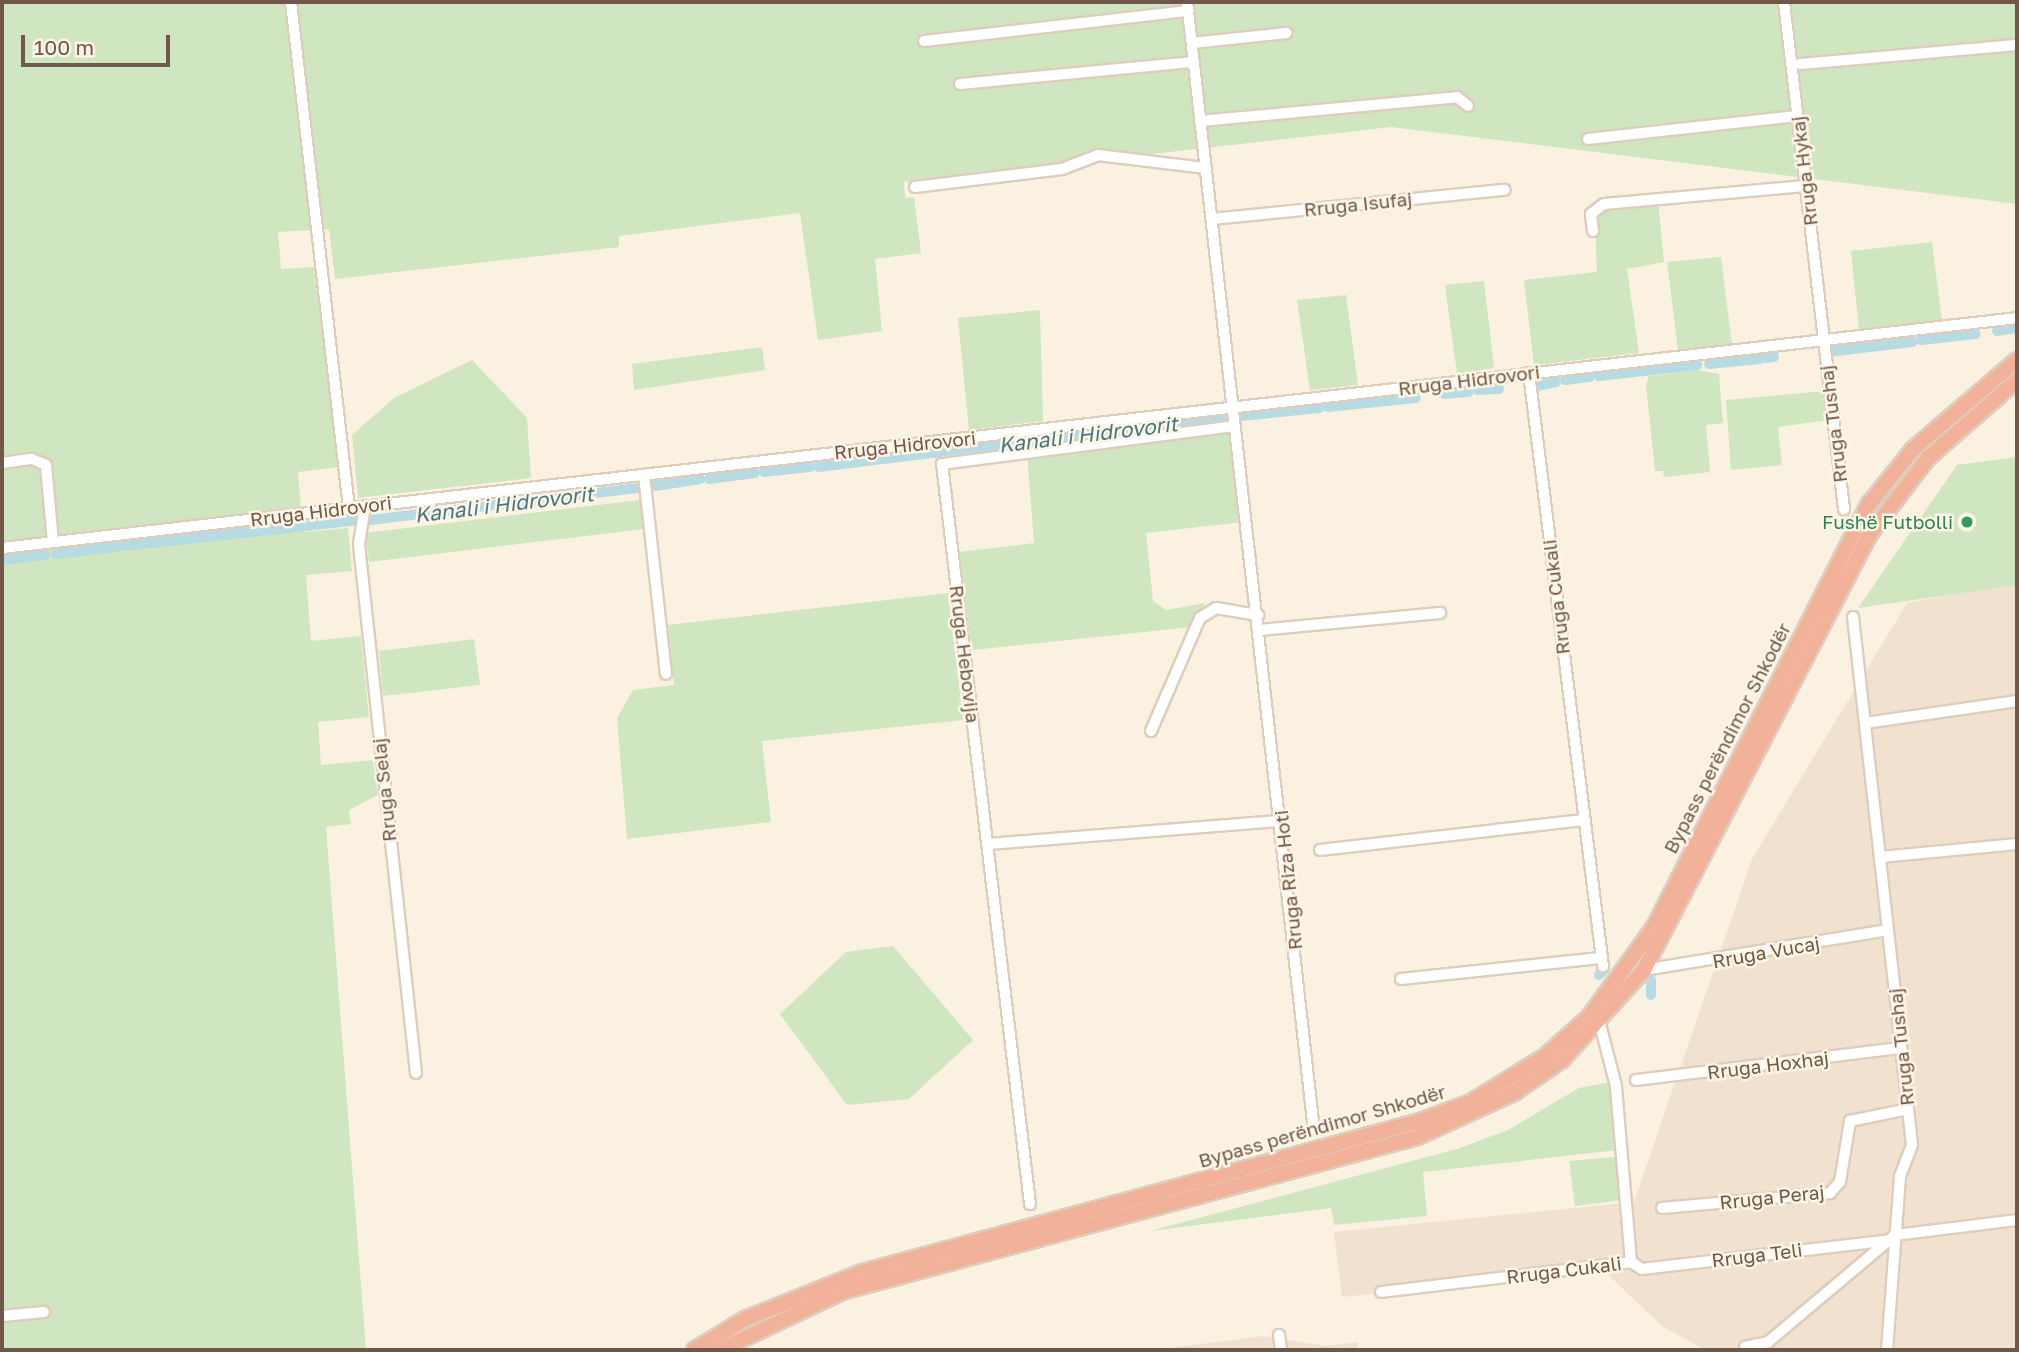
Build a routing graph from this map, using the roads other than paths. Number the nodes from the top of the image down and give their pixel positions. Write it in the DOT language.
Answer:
graph roads {
  1 [pos="291,2"];
  2 [pos="1784,2"];
  3 [pos="1187,6"];
  4 [pos="1286,33"];
  5 [pos="924,41"];
  6 [pos="1192,43"];
  7 [pos="2017,45"];
  8 [pos="1194,62"];
  9 [pos="1800,64"];
  10 [pos="960,84"];
  11 [pos="1468,106"];
  12 [pos="1797,116"];
  13 [pos="1200,121"];
  14 [pos="1588,139"];
  15 [pos="1206,168"];
  16 [pos="1805,186"];
  17 [pos="915,187"];
  18 [pos="1505,190"];
  19 [pos="1212,219"];
  20 [pos="1592,231"];
  21 [pos="2017,318"];
  22 [pos="1823,340"];
  23 [pos="2017,360"];
  24 [pos="1529,373"];
  25 [pos="2017,380"];
  26 [pos="1233,407"];
  27 [pos="1235,426"];
  28 [pos="2,463"];
  29 [pos="644,475"];
  30 [pos="365,506"];
  31 [pos="349,508"];
  32 [pos="1844,509"];
  33 [pos="53,542"];
  34 [pos="2,548"];
  35 [pos="1440,613"];
  36 [pos="1258,615"];
  37 [pos="1853,617"];
  38 [pos="1259,630"];
  39 [pos="666,674"];
  40 [pos="2017,701"];
  41 [pos="1865,723"];
  42 [pos="1151,731"];
  43 [pos="1583,820"];
  44 [pos="1282,821"];
  45 [pos="988,844"];
  46 [pos="2017,844"];
  47 [pos="1320,850"];
  48 [pos="1880,858"];
  49 [pos="1888,930"];
  50 [pos="1644,970"];
  51 [pos="1401,979"];
  52 [pos="1600,1024"];
  53 [pos="1901,1048"];
  54 [pos="416,1073"];
  55 [pos="1636,1080"];
  56 [pos="1908,1109"];
  57 [pos="1314,1130"];
  58 [pos="1030,1204"];
  59 [pos="1662,1209"];
  60 [pos="2017,1220"];
  61 [pos="1895,1235"];
  62 [pos="1885,1241"];
  63 [pos="1631,1262"];
  64 [pos="1381,1292"];
  65 [pos="44,1312"];
  66 [pos="2,1316"];
  67 [pos="1279,1335"];
  68 [pos="1745,1348"];
  69 [pos="694,1350"];
  70 [pos="720,1350"];
  71 [pos="1281,1350"];
  72 [pos="1887,1350"];
  1 -- 31 [label="street"];
  2 -- 12 [label="street, Rruga Hykaj"];
  3 -- 5 [label="street"];
  3 -- 6 [label="street"];
  4 -- 6 [label="street"];
  6 -- 8 [label="street"];
  7 -- 9 [label="street"];
  8 -- 10 [label="street"];
  8 -- 13 [label="street"];
  11 -- 13 [label="street"];
  12 -- 14 [label="street"];
  12 -- 16 [label="street, Rruga Hykaj"];
  13 -- 15 [label="street"];
  15 -- 17 [label="street"];
  15 -- 19 [label="street"];
  16 -- 20 [label="street"];
  16 -- 22 [label="street, Rruga Hykaj"];
  18 -- 19 [label="street, Rruga Isufaj"];
  19 -- 26 [label="street"];
  21 -- 22 [label="street, Rruga Hidrovori"];
  22 -- 24 [label="street, Rruga Hidrovori"];
  22 -- 32 [label="street, Rruga Tushaj"];
  23 -- 69 [label="highway, Bypass perëndimor Shkodër"];
  24 -- 26 [label="street, Rruga Hidrovori"];
  24 -- 43 [label="street, Rruga Cukali"];
  25 -- 50 [label="highway, Bypass perëndimor Shkodër"];
  26 -- 27 [label="street, Rruga Riza Hoti"];
  26 -- 29 [label="street, Rruga Hidrovori"];
  27 -- 36 [label="street, Rruga Riza Hoti"];
  27 -- 45 [label="street, Rruga Hebovija"];
  28 -- 33 [label="street"];
  29 -- 30 [label="street, Rruga Hidrovori"];
  29 -- 39 [label="street"];
  30 -- 31 [label="street, Rruga Hidrovori"];
  30 -- 54 [label="street, Rruga Selaj"];
  31 -- 33 [label="street, Rruga Hidrovori"];
  33 -- 34 [label="street, Rruga Hidrovori"];
  35 -- 38 [label="street"];
  36 -- 38 [label="street, Rruga Riza Hoti"];
  36 -- 42 [label="street"];
  37 -- 41 [label="street, Rruga Tushaj"];
  38 -- 44 [label="street, Rruga Riza Hoti"];
  40 -- 41 [label="street"];
  41 -- 48 [label="street, Rruga Tushaj"];
  43 -- 47 [label="street"];
  43 -- 51 [label="street, Rruga Cukali"];
  44 -- 45 [label="street"];
  44 -- 57 [label="street, Rruga Riza Hoti"];
  45 -- 58 [label="street, Rruga Hebovija"];
  46 -- 48 [label="street"];
  48 -- 49 [label="street, Rruga Tushaj"];
  49 -- 50 [label="street, Rruga Vucaj"];
  49 -- 53 [label="street, Rruga Tushaj"];
  50 -- 52 [label="highway, Bypass perëndimor Shkodër"];
  52 -- 63 [label="street, Rruga Cukali"];
  52 -- 70 [label="highway, Bypass perëndimor Shkodër"];
  53 -- 55 [label="street, Rruga Hoxhaj"];
  53 -- 56 [label="street, Rruga Tushaj"];
  56 -- 59 [label="street, Rruga Peraj"];
  56 -- 61 [label="street, Rruga Tushaj"];
  60 -- 61 [label="street, Rruga Teli"];
  61 -- 62 [label="street, Rruga Teli"];
  61 -- 72 [label="street, Rruga Tushaj"];
  62 -- 63 [label="street, Rruga Teli"];
  62 -- 68 [label="street, Rruga Teli"];
  63 -- 64 [label="street, Rruga Cukali"];
  65 -- 66 [label="street"];
  67 -- 71 [label="street"];
}
